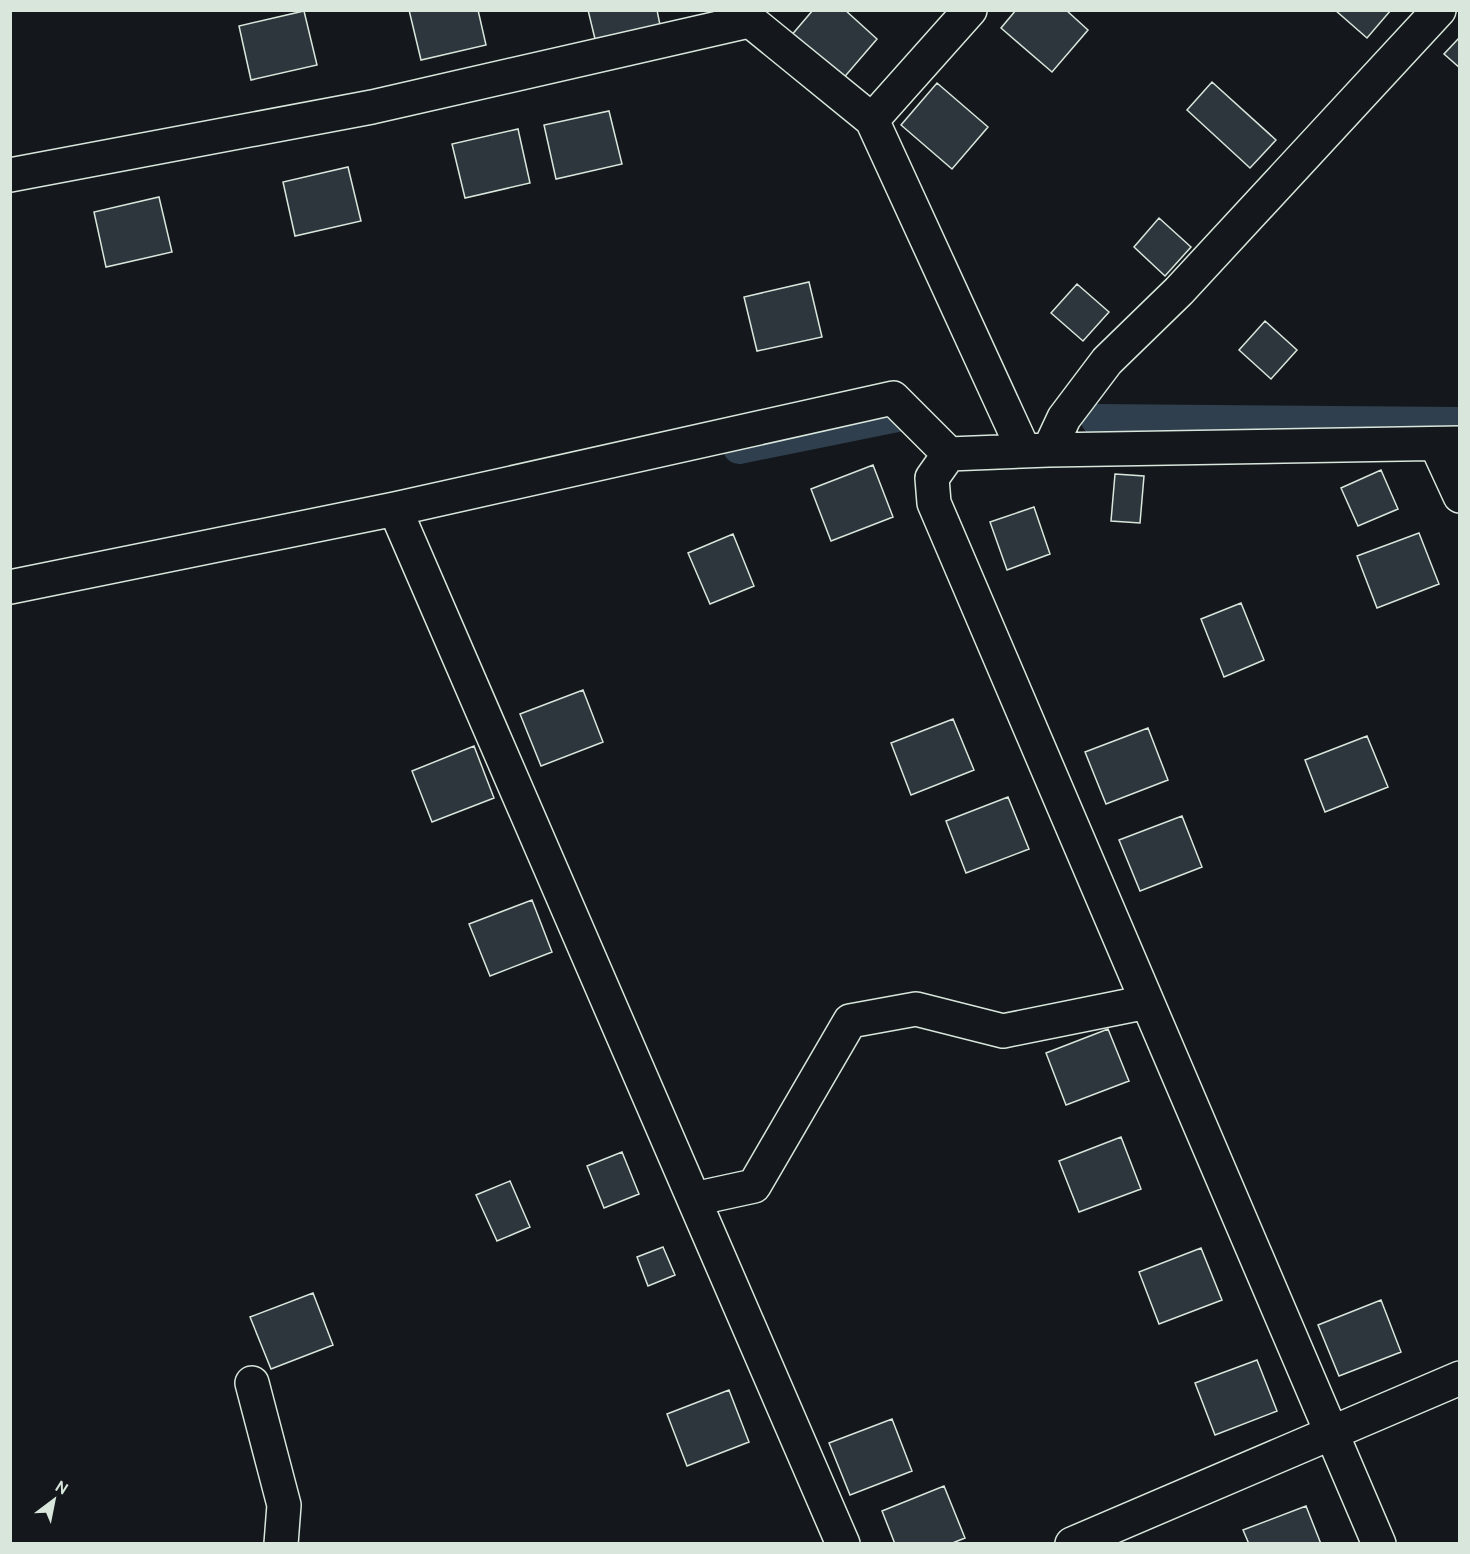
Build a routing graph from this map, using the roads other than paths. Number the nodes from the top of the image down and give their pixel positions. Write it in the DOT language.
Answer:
graph roads {
  1 [pos="970,10"];
  2 [pos="1439,10"];
  3 [pos="743,16"];
  4 [pos="872,120"];
  5 [pos="10,175"];
  6 [pos="1448,444"];
  7 [pos="1036,450"];
  8 [pos="949,454"];
  9 [pos="1460,496"];
  10 [pos="395,509"];
  11 [pos="10,587"];
  12 [pos="1147,1002"];
  13 [pos="694,1199"];
  14 [pos="1460,1377"];
  15 [pos="252,1383"];
  16 [pos="1331,1433"];
  17 [pos="281,1544"];
  18 [pos="843,1544"];
  19 [pos="1072,1544"];
  20 [pos="1379,1544"];
  1 -- 4 [label="street"];
  2 -- 7 [label="street"];
  3 -- 4 [label="street"];
  3 -- 5 [label="street"];
  4 -- 7 [label="street"];
  6 -- 7 [label="street"];
  6 -- 9 [label="street"];
  7 -- 8 [label="street"];
  8 -- 10 [label="street"];
  8 -- 12 [label="street"];
  10 -- 11 [label="street"];
  10 -- 13 [label="street"];
  12 -- 13 [label="street"];
  12 -- 16 [label="street"];
  13 -- 18 [label="street"];
  14 -- 16 [label="street"];
  15 -- 17 [label="street"];
  16 -- 19 [label="street"];
  16 -- 20 [label="street"];
}
